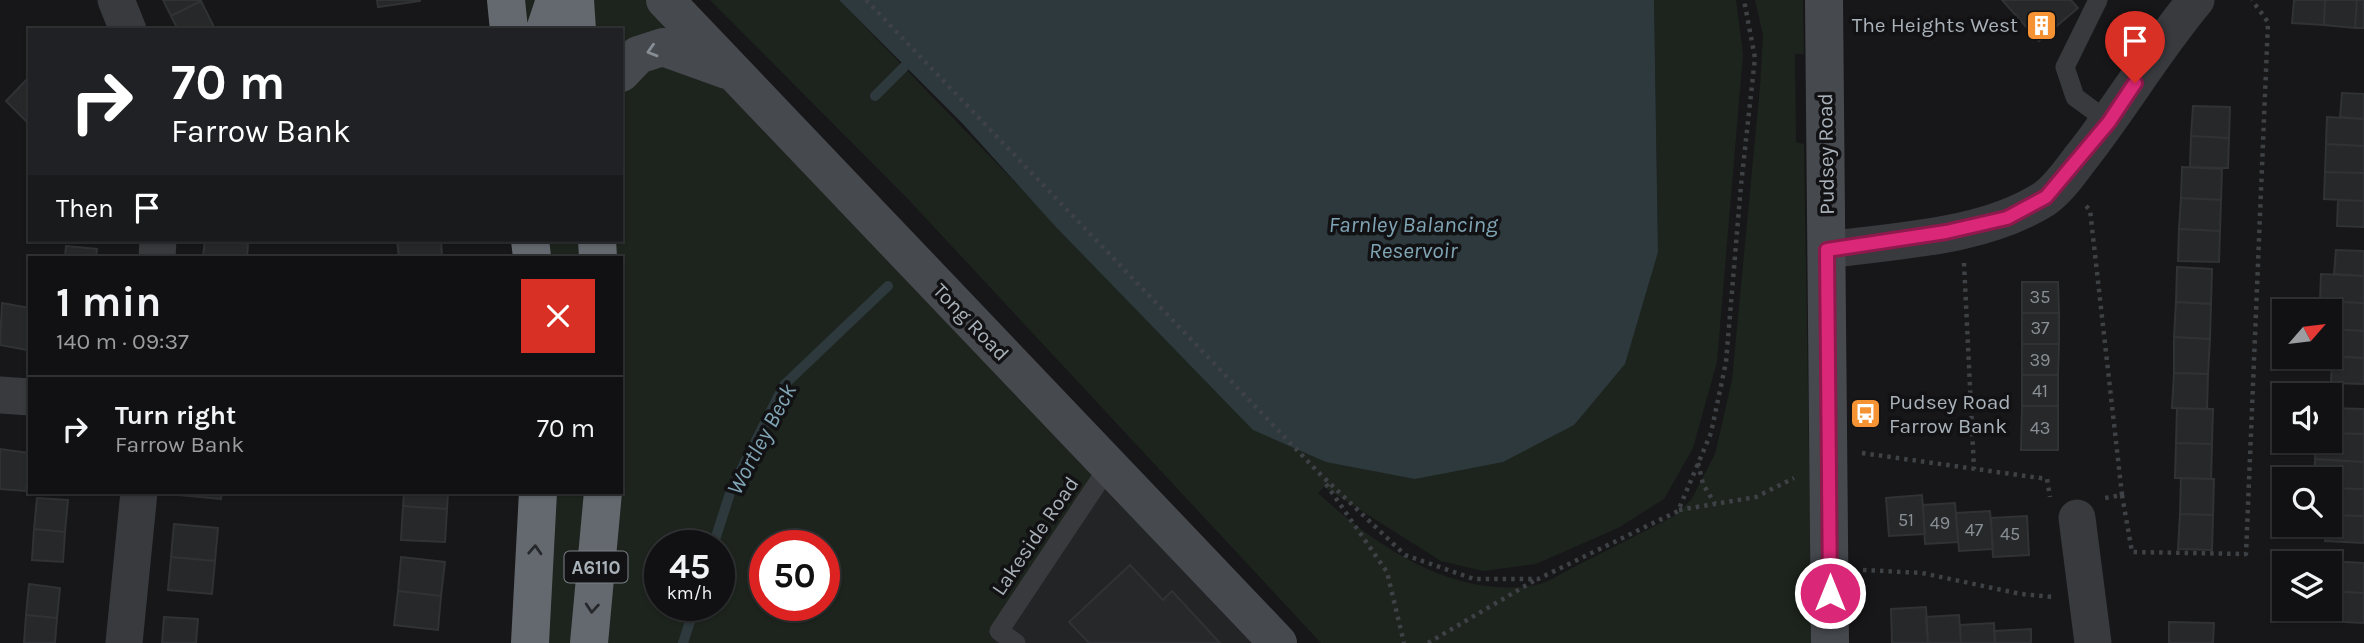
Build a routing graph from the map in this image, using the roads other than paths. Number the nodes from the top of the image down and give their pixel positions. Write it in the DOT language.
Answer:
graph roads {
  1 [pos="116,0"];
  2 [pos="506,0"];
  3 [pos="555,0"];
  4 [pos="575,0"];
  5 [pos="665,0"];
  6 [pos="1824,0"];
  7 [pos="2098,0"];
  8 [pos="2196,0"];
  9 [pos="127,28"];
  10 [pos="509,28"];
  11 [pos="546,28"];
  12 [pos="577,28"];
  13 [pos="623,72"];
  14 [pos="735,74"];
  15 [pos="2109,122"];
  16 [pos="1827,250"];
  17 [pos="0,395"];
  18 [pos="28,397"];
  19 [pos="1109,466"];
  20 [pos="139,494"];
  21 [pos="538,494"];
  22 [pos="603,494"];
  23 [pos="2077,518"];
  24 [pos="124,643"];
  25 [pos="530,643"];
  26 [pos="589,643"];
  27 [pos="1016,643"];
  28 [pos="1278,643"];
  29 [pos="1830,643"];
  30 [pos="2093,643"];
  1 -- 9 [label="street"];
  2 -- 10 [label="highway"];
  3 -- 11 [label="highway"];
  4 -- 12 [label="highway"];
  5 -- 14 [label="street, Tong Road"];
  6 -- 16 [label="street, Pudsey Road"];
  7 -- 15 [label="lane"];
  8 -- 15 [label="street"];
  14 -- 13 [label="street, one-way"];
  14 -- 19 [label="street, Tong Road"];
  15 -- 16 [label="street"];
  16 -- 29 [label="street, Pudsey Road"];
  17 -- 18 [label="street"];
  19 -- 27 [label="lane, Lakeside Road"];
  19 -- 28 [label="street, Tong Road"];
  20 -- 24 [label="street"];
  25 -- 21 [label="highway, A6110, one-way"];
  22 -- 26 [label="highway, A6110, one-way"];
  23 -- 30 [label="street"];
}
